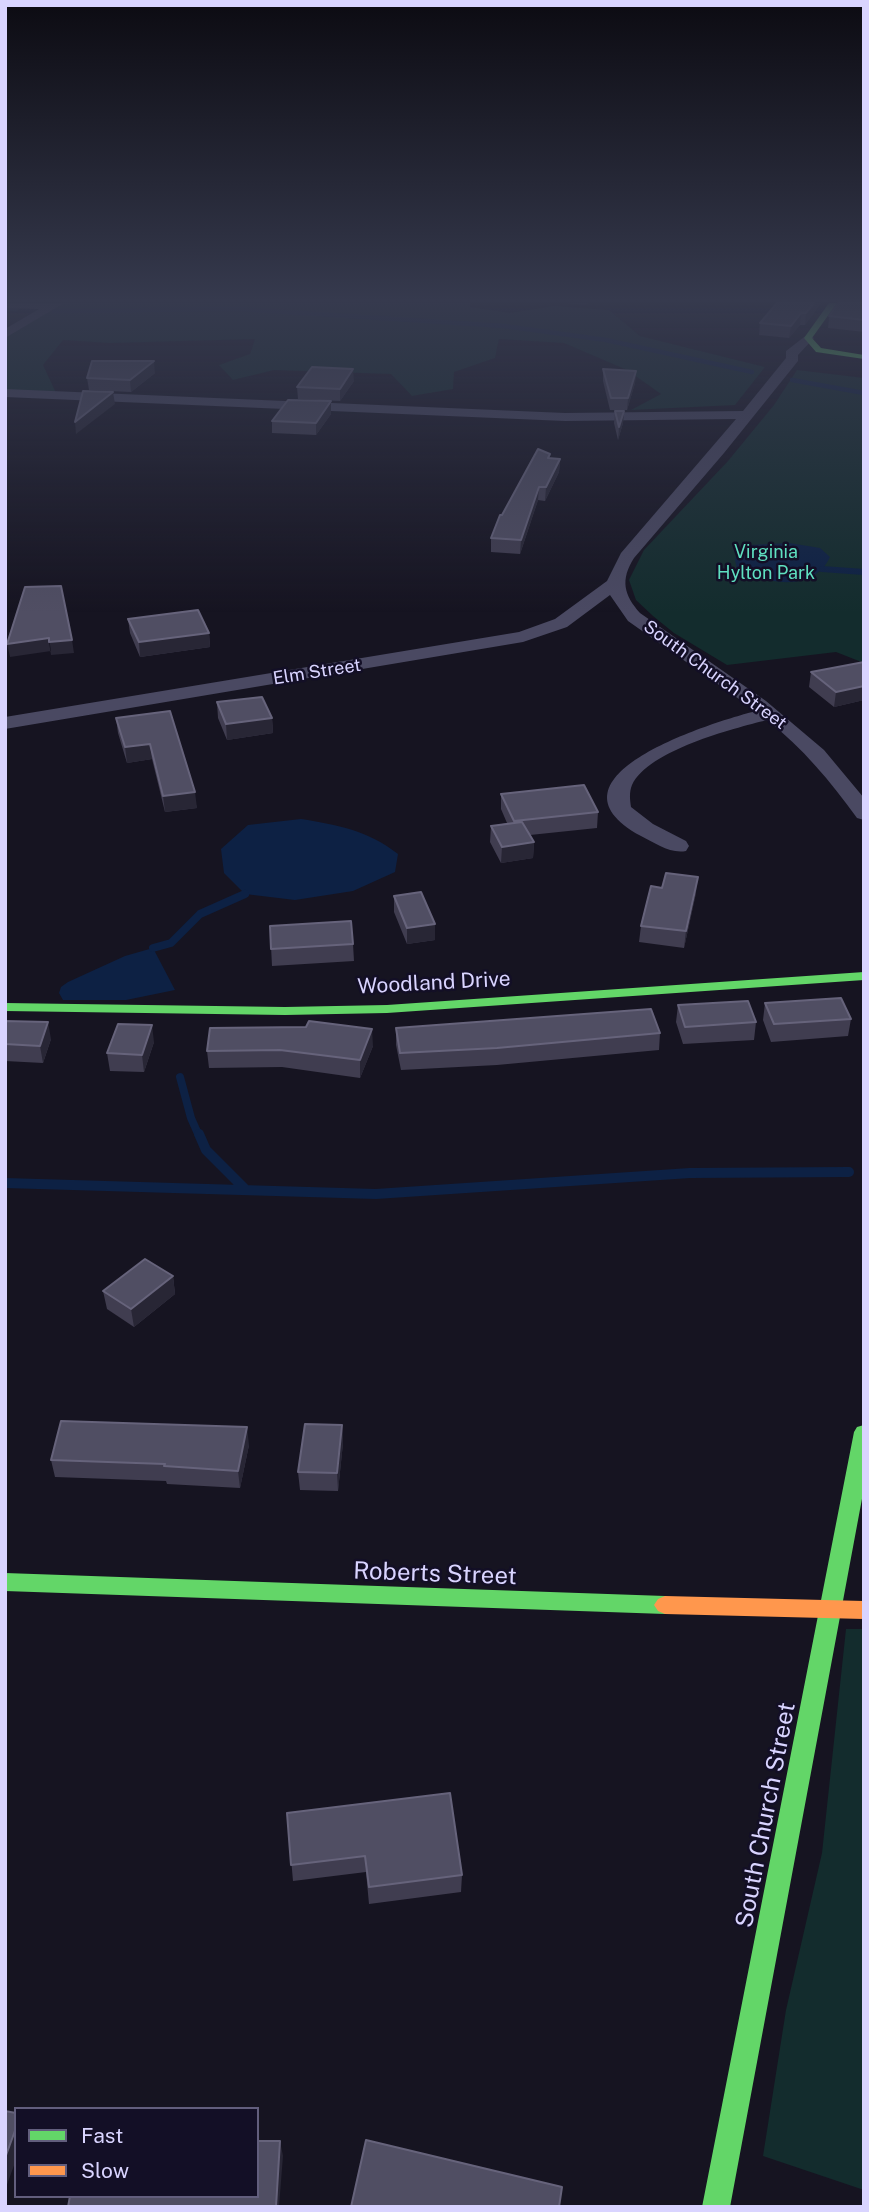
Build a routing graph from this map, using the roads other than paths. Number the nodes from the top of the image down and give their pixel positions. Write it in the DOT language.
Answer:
graph roads {
  1 [pos="314,406"];
  2 [pos="755,406"];
  3 [pos="748,415"];
  4 [pos="614,584"];
  5 [pos="770,712"];
  6 [pos="5,723"];
  7 [pos="864,814"];
  8 [pos="678,846"];
  9 [pos="864,976"];
  10 [pos="5,1007"];
  11 [pos="864,1432"];
  12 [pos="5,1582"];
  13 [pos="864,1610"];
  14 [pos="832,1611"];
  15 [pos="716,2207"];
  1 -- 3 [label="street"];
  2 -- 3 [label="street"];
  3 -- 4 [label="street"];
  4 -- 5 [label="street, South Church Street"];
  4 -- 6 [label="street, Elm Street"];
  5 -- 7 [label="street, South Church Street"];
  5 -- 8 [label="street"];
  9 -- 10 [label="street, Woodland Drive"];
  11 -- 14 [label="street, South Church Street"];
  12 -- 14 [label="street, Roberts Street"];
  13 -- 14 [label="street, Roberts Street"];
  14 -- 15 [label="street, South Church Street"];
}
